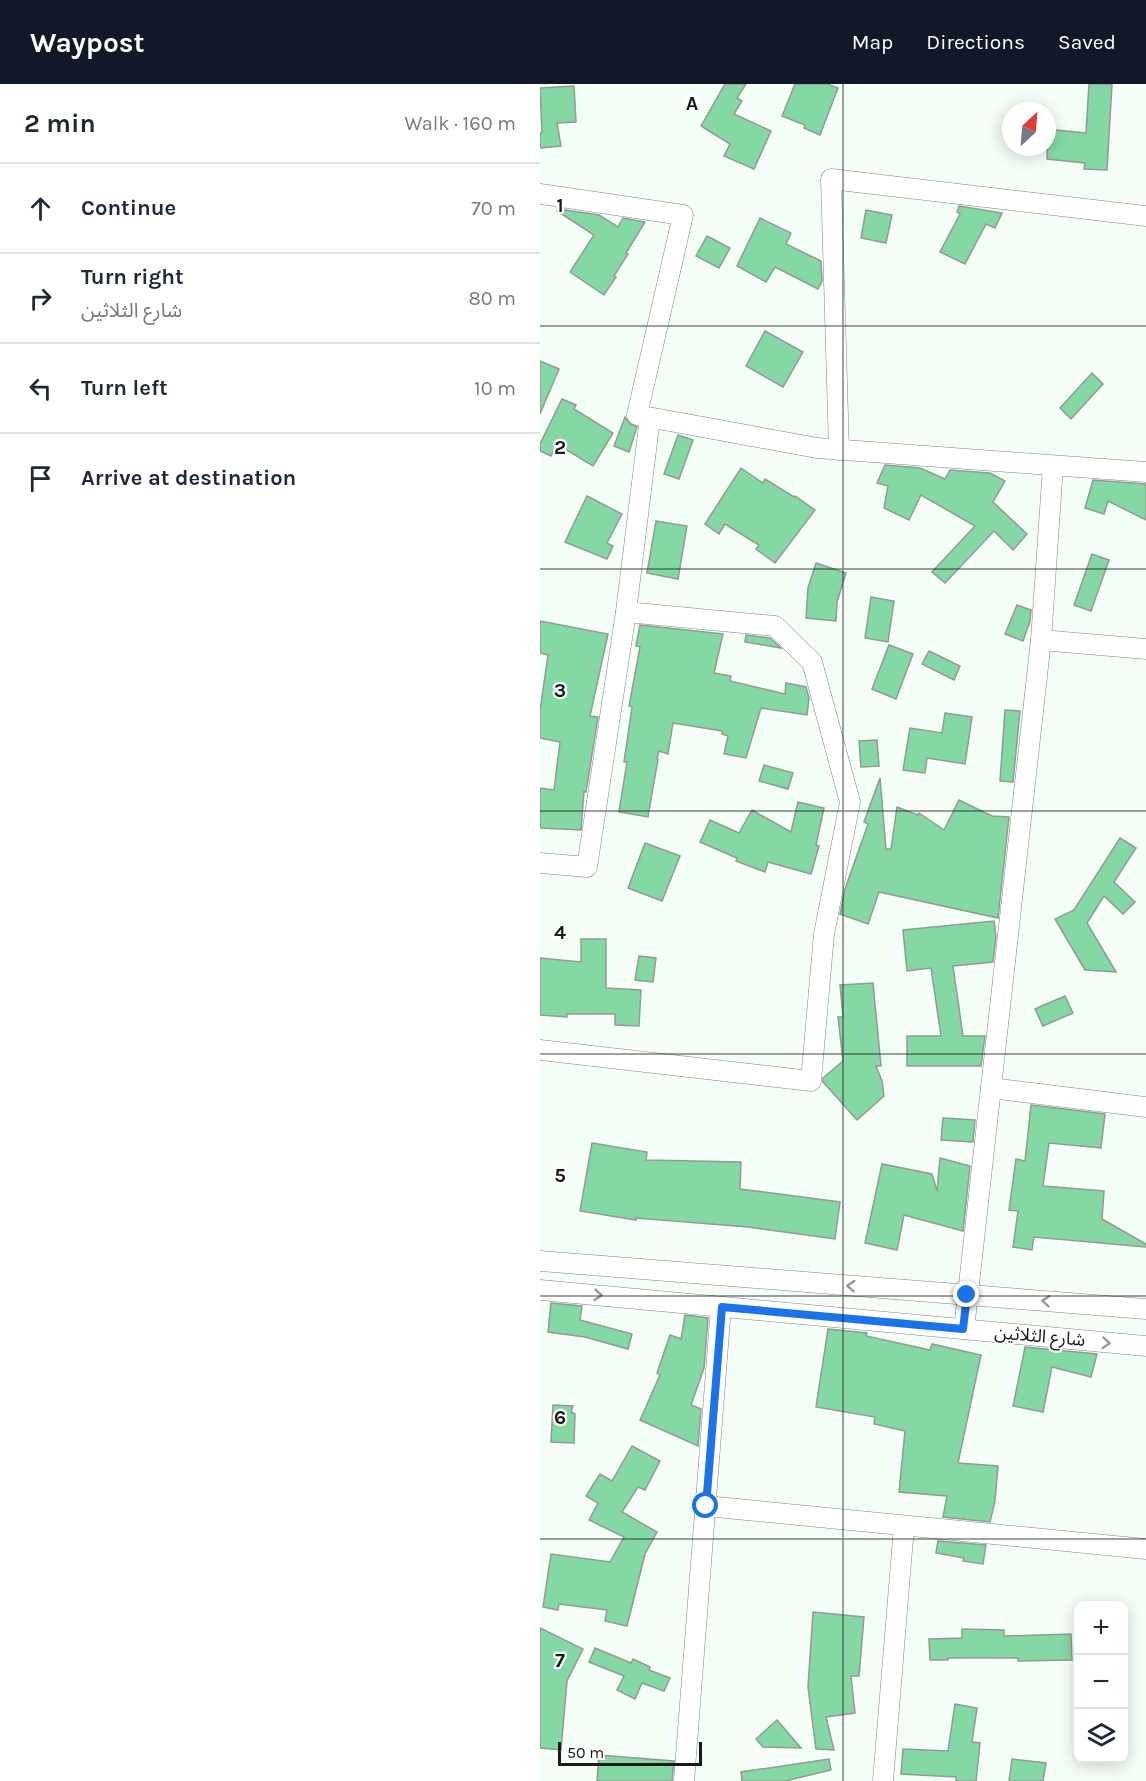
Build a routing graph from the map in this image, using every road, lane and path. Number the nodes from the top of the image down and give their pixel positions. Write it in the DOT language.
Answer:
graph roads {
  1 [pos="540,194"];
  2 [pos="1146,216"];
  3 [pos="650,418"];
  4 [pos="839,450"];
  5 [pos="1053,465"];
  6 [pos="1146,472"];
  7 [pos="626,612"];
  8 [pos="1041,640"];
  9 [pos="1146,650"];
  10 [pos="540,863"];
  11 [pos="540,1050"];
  12 [pos="991,1088"];
  13 [pos="1146,1107"];
  14 [pos="540,1261"];
  15 [pos="540,1290"];
  16 [pos="967,1295"];
  17 [pos="722,1307"];
  18 [pos="1146,1309"];
  19 [pos="963,1329"];
  20 [pos="1146,1346"];
  21 [pos="706,1506"];
  22 [pos="904,1526"];
  23 [pos="1146,1549"];
  24 [pos="684,1781"];
  25 [pos="883,1781"];
  1 -- 3 [label="street"];
  2 -- 4 [label="street"];
  3 -- 4 [label="street"];
  3 -- 7 [label="street"];
  4 -- 5 [label="street"];
  5 -- 6 [label="street"];
  5 -- 8 [label="street"];
  7 -- 10 [label="street"];
  7 -- 11 [label="street"];
  8 -- 9 [label="street"];
  8 -- 12 [label="street"];
  12 -- 13 [label="street"];
  12 -- 16 [label="street"];
  16 -- 14 [label="street, شارع الثلاثين, one-way"];
  15 -- 17 [label="street, شارع الثلاثين, one-way"];
  18 -- 16 [label="street, شارع الثلاثين, one-way"];
  16 -- 19 [label="street"];
  17 -- 19 [label="street, شارع الثلاثين"];
  17 -- 21 [label="street"];
  19 -- 20 [label="street, شارع الثلاثين, one-way"];
  21 -- 22 [label="street"];
  21 -- 24 [label="street"];
  22 -- 23 [label="street"];
  22 -- 25 [label="street"];
}
